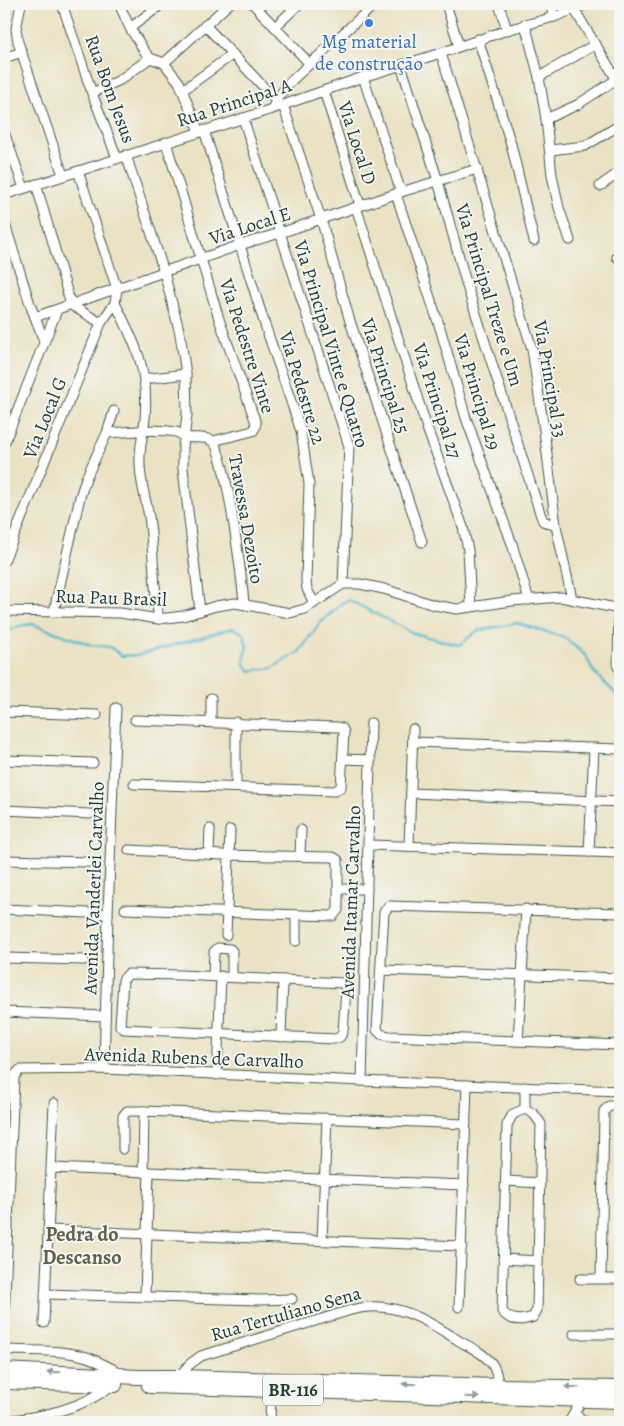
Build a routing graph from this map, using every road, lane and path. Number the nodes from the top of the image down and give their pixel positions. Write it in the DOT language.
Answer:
graph roads {
  1 [pos="21,4"];
  2 [pos="62,4"];
  3 [pos="119,4"];
  4 [pos="162,4"];
  5 [pos="229,4"];
  6 [pos="253,4"];
  7 [pos="299,4"];
  8 [pos="375,4"];
  9 [pos="446,4"];
  10 [pos="499,4"];
  11 [pos="550,4"];
  12 [pos="587,4"];
  13 [pos="574,9"];
  14 [pos="554,17"];
  15 [pos="525,24"];
  16 [pos="205,25"];
  17 [pos="276,26"];
  18 [pos="130,28"];
  19 [pos="508,30"];
  20 [pos="478,39"];
  21 [pos="596,44"];
  22 [pos="459,46"];
  23 [pos="22,52"];
  24 [pos="441,53"];
  25 [pos="233,54"];
  26 [pos="4,58"];
  27 [pos="150,58"];
  28 [pos="164,63"];
  29 [pos="310,64"];
  30 [pos="401,65"];
  31 [pos="363,77"];
  32 [pos="539,77"];
  33 [pos="618,82"];
  34 [pos="183,90"];
  35 [pos="324,91"];
  36 [pos="92,93"];
  37 [pos="279,103"];
  38 [pos="243,118"];
  39 [pos="546,119"];
  40 [pos="620,125"];
  41 [pos="201,131"];
  42 [pos="4,132"];
  43 [pos="166,142"];
  44 [pos="550,150"];
  45 [pos="122,156"];
  46 [pos="477,169"];
  47 [pos="78,171"];
  48 [pos="620,172"];
  49 [pos="64,175"];
  50 [pos="438,181"];
  51 [pos="36,184"];
  52 [pos="600,186"];
  53 [pos="24,188"];
  54 [pos="398,193"];
  55 [pos="4,194"];
  56 [pos="358,206"];
  57 [pos="321,219"];
  58 [pos="4,221"];
  59 [pos="280,233"];
  60 [pos="570,240"];
  61 [pos="534,241"];
  62 [pos="240,245"];
  63 [pos="202,259"];
  64 [pos="164,272"];
  65 [pos="117,289"];
  66 [pos="115,303"];
  67 [pos="71,305"];
  68 [pos="57,310"];
  69 [pos="35,317"];
  70 [pos="101,323"];
  71 [pos="44,341"];
  72 [pos="186,374"];
  73 [pos="144,378"];
  74 [pos="114,411"];
  75 [pos="143,430"];
  76 [pos="107,433"];
  77 [pos="184,437"];
  78 [pos="213,441"];
  79 [pos="4,444"];
  80 [pos="556,526"];
  81 [pos="422,542"];
  82 [pos="4,561"];
  83 [pos="343,584"];
  84 [pos="572,599"];
  85 [pos="529,600"];
  86 [pos="244,603"];
  87 [pos="314,603"];
  88 [pos="471,607"];
  89 [pos="620,609"];
  90 [pos="4,611"];
  91 [pos="54,611"];
  92 [pos="200,611"];
  93 [pos="159,619"];
  94 [pos="618,667"];
  95 [pos="211,698"];
  96 [pos="116,708"];
  97 [pos="4,712"];
  98 [pos="97,715"];
  99 [pos="135,720"];
  100 [pos="211,722"];
  101 [pos="236,722"];
  102 [pos="371,723"];
  103 [pos="413,729"];
  104 [pos="413,742"];
  105 [pos="594,748"];
  106 [pos="620,749"];
  107 [pos="344,759"];
  108 [pos="4,760"];
  109 [pos="371,760"];
  110 [pos="93,763"];
  111 [pos="134,784"];
  112 [pos="236,787"];
  113 [pos="411,793"];
  114 [pos="591,802"];
  115 [pos="620,802"];
  116 [pos="4,810"];
  117 [pos="90,814"];
  118 [pos="210,829"];
  119 [pos="230,830"];
  120 [pos="301,830"];
  121 [pos="369,845"];
  122 [pos="409,846"];
  123 [pos="129,850"];
  124 [pos="589,852"];
  125 [pos="620,853"];
  126 [pos="209,854"];
  127 [pos="229,855"];
  128 [pos="300,856"];
  129 [pos="4,860"];
  130 [pos="90,862"];
  131 [pos="339,889"];
  132 [pos="367,889"];
  133 [pos="4,909"];
  134 [pos="125,909"];
  135 [pos="526,909"];
  136 [pos="227,912"];
  137 [pos="620,913"];
  138 [pos="108,914"];
  139 [pos="296,915"];
  140 [pos="226,936"];
  141 [pos="296,941"];
  142 [pos="4,958"];
  143 [pos="84,960"];
  144 [pos="381,970"];
  145 [pos="522,975"];
  146 [pos="217,976"];
  147 [pos="232,977"];
  148 [pos="620,978"];
  149 [pos="283,980"];
  150 [pos="4,1012"];
  151 [pos="105,1016"];
  152 [pos="218,1034"];
  153 [pos="281,1037"];
  154 [pos="518,1041"];
  155 [pos="620,1045"];
  156 [pos="104,1069"];
  157 [pos="217,1075"];
  158 [pos="362,1081"];
  159 [pos="467,1085"];
  160 [pos="525,1087"];
  161 [pos="620,1090"];
  162 [pos="54,1103"];
  163 [pos="620,1106"];
  164 [pos="525,1109"];
  165 [pos="144,1111"];
  166 [pos="327,1118"];
  167 [pos="466,1124"];
  168 [pos="123,1149"];
  169 [pos="52,1168"];
  170 [pos="146,1172"];
  171 [pos="325,1179"];
  172 [pos="506,1181"];
  173 [pos="540,1183"];
  174 [pos="464,1184"];
  175 [pos="48,1230"];
  176 [pos="146,1233"];
  177 [pos="322,1241"];
  178 [pos="462,1246"];
  179 [pos="503,1259"];
  180 [pos="538,1261"];
  181 [pos="601,1278"];
  182 [pos="620,1278"];
  183 [pos="580,1279"];
  184 [pos="45,1294"];
  185 [pos="145,1296"];
  186 [pos="292,1299"];
  187 [pos="459,1307"];
  188 [pos="4,1320"];
  189 [pos="44,1323"];
  190 [pos="574,1334"];
  191 [pos="620,1334"];
  192 [pos="4,1350"];
  193 [pos="4,1370"];
  194 [pos="178,1376"];
  195 [pos="138,1377"];
  196 [pos="4,1382"];
  197 [pos="112,1385"];
  198 [pos="499,1386"];
  199 [pos="620,1388"];
  200 [pos="271,1389"];
  201 [pos="582,1400"];
  202 [pos="620,1401"];
  203 [pos="572,1418"];
  204 [pos="4,1421"];
  205 [pos="270,1422"];
  206 [pos="587,1422"];
  1 -- 23 [label="street"];
  2 -- 36 [label="street, Rua Bom Jesus"];
  3 -- 18 [label="street"];
  4 -- 18 [label="street"];
  5 -- 16 [label="street"];
  6 -- 17 [label="street"];
  7 -- 17 [label="street"];
  8 -- 29 [label="street"];
  9 -- 22 [label="street"];
  10 -- 19 [label="street"];
  11 -- 14 [label="street"];
  12 -- 13 [label="street, Rua Principal A"];
  13 -- 14 [label="street, Rua Principal A"];
  13 -- 21 [label="street"];
  14 -- 15 [label="street, Rua Principal A"];
  15 -- 19 [label="street, Rua Principal A"];
  15 -- 32 [label="street"];
  16 -- 25 [label="street"];
  16 -- 28 [label="street"];
  17 -- 29 [label="street"];
  18 -- 27 [label="street"];
  19 -- 20 [label="street, Rua Principal A"];
  20 -- 22 [label="street, Rua Principal A"];
  20 -- 61 [label="street"];
  21 -- 32 [label="street"];
  21 -- 33 [label="street"];
  22 -- 24 [label="street, Rua Principal A"];
  23 -- 26 [label="street"];
  23 -- 49 [label="street"];
  24 -- 30 [label="street, Rua Principal A"];
  24 -- 46 [label="street, Via Principal 33"];
  25 -- 34 [label="street"];
  25 -- 37 [label="street"];
  27 -- 28 [label="street"];
  27 -- 36 [label="street"];
  28 -- 34 [label="street, Via Pedestre 22"];
  29 -- 37 [label="street"];
  30 -- 31 [label="street, Rua Principal A"];
  30 -- 50 [label="street, Via Principal Treze e Um"];
  31 -- 35 [label="street, Rua Principal A"];
  31 -- 54 [label="street, Via Principal 29"];
  32 -- 39 [label="street"];
  33 -- 39 [label="street"];
  34 -- 41 [label="street, Via Pedestre 22"];
  35 -- 37 [label="street, Rua Principal A"];
  35 -- 56 [label="street, Via Local D"];
  36 -- 45 [label="street, Rua Bom Jesus"];
  37 -- 38 [label="street, Rua Principal A"];
  37 -- 57 [label="street, Via Principal 25"];
  38 -- 41 [label="street, Rua Principal A"];
  38 -- 59 [label="street, Via Principal Vinte e Quatro"];
  39 -- 44 [label="street"];
  40 -- 44 [label="street"];
  41 -- 43 [label="street, Rua Principal A"];
  41 -- 62 [label="street, Via Pedestre 22"];
  42 -- 53 [label="street"];
  43 -- 45 [label="street, Rua Principal A"];
  43 -- 63 [label="street"];
  44 -- 60 [label="street"];
  45 -- 47 [label="street, Rua Principal A"];
  45 -- 64 [label="street, Rua Bom Jesus"];
  46 -- 50 [label="street, Via Local E"];
  46 -- 80 [label="street, Via Principal 33"];
  47 -- 49 [label="street, Rua Principal A"];
  47 -- 65 [label="street"];
  48 -- 52 [label="street"];
  49 -- 51 [label="street, Rua Principal A"];
  50 -- 54 [label="street, Via Local E"];
  50 -- 80 [label="street, Via Principal Treze e Um"];
  51 -- 53 [label="street, Rua Principal A"];
  51 -- 67 [label="street"];
  53 -- 55 [label="street, Rua Principal A"];
  54 -- 56 [label="street, Via Local E"];
  54 -- 85 [label="street, Via Principal 29"];
  56 -- 57 [label="street, Via Local E"];
  56 -- 88 [label="street, Via Principal 27"];
  57 -- 59 [label="street, Via Local E"];
  57 -- 81 [label="street, Via Principal 25"];
  58 -- 69 [label="street"];
  59 -- 62 [label="street, Via Local E"];
  59 -- 83 [label="street, Via Principal Vinte e Quatro"];
  62 -- 63 [label="street, Via Local E"];
  62 -- 87 [label="street, Via Pedestre 22"];
  63 -- 64 [label="street, Via Local E"];
  63 -- 78 [label="street, Via Pedestre Vinte"];
  64 -- 65 [label="street, Via Local E"];
  64 -- 72 [label="street, Rua Bom Jesus"];
  65 -- 66 [label="street, Via Local G"];
  65 -- 67 [label="street, Via Local E"];
  66 -- 70 [label="street, Via Local G"];
  66 -- 73 [label="street"];
  67 -- 68 [label="street, Via Local E"];
  67 -- 70 [label="street"];
  68 -- 69 [label="street, Via Local E"];
  68 -- 71 [label="street"];
  69 -- 71 [label="street"];
  70 -- 82 [label="street, Via Local G"];
  71 -- 79 [label="street"];
  72 -- 73 [label="street"];
  72 -- 77 [label="street, Rua Bom Jesus"];
  73 -- 75 [label="street"];
  74 -- 76 [label="street"];
  75 -- 76 [label="street, Travessa Dezoito"];
  75 -- 77 [label="street, Travessa Dezoito"];
  75 -- 93 [label="street"];
  76 -- 91 [label="street"];
  77 -- 78 [label="street, Travessa Dezoito"];
  77 -- 92 [label="street, Rua Bom Jesus"];
  78 -- 86 [label="street, Travessa Dezoito"];
  80 -- 84 [label="street, Via Principal 33"];
  83 -- 87 [label="street, Rua Pau Brasil"];
  83 -- 88 [label="street"];
  84 -- 85 [label="street"];
  84 -- 89 [label="street"];
  85 -- 88 [label="street"];
  86 -- 87 [label="street, Rua Pau Brasil"];
  86 -- 92 [label="street, Rua Pau Brasil"];
  89 -- 94 [label="street"];
  90 -- 91 [label="street, Rua Pau Brasil"];
  91 -- 93 [label="street, Rua Pau Brasil"];
  92 -- 93 [label="street, Rua Pau Brasil"];
  95 -- 100 [label="street"];
  96 -- 138 [label="street, Avenida Vanderlei Carvalho"];
  97 -- 98 [label="street"];
  99 -- 100 [label="street"];
  100 -- 101 [label="street"];
  101 -- 107 [label="street"];
  101 -- 112 [label="street"];
  102 -- 109 [label="street, Avenida Itamar Carvalho"];
  103 -- 104 [label="street"];
  104 -- 105 [label="street"];
  104 -- 113 [label="street"];
  105 -- 106 [label="street"];
  105 -- 114 [label="street"];
  107 -- 109 [label="street"];
  107 -- 112 [label="street"];
  108 -- 110 [label="street"];
  109 -- 121 [label="street, Avenida Itamar Carvalho"];
  111 -- 112 [label="street"];
  113 -- 114 [label="street"];
  113 -- 122 [label="street"];
  114 -- 115 [label="street"];
  114 -- 124 [label="street"];
  116 -- 117 [label="street"];
  118 -- 126 [label="street"];
  119 -- 127 [label="street"];
  120 -- 128 [label="street"];
  121 -- 122 [label="street"];
  121 -- 132 [label="street, Avenida Itamar Carvalho"];
  122 -- 124 [label="street"];
  123 -- 126 [label="street"];
  124 -- 125 [label="street"];
  126 -- 127 [label="street"];
  127 -- 128 [label="street"];
  127 -- 136 [label="street"];
  128 -- 131 [label="street"];
  129 -- 130 [label="street"];
  131 -- 132 [label="street"];
  131 -- 139 [label="street"];
  132 -- 158 [label="street, Avenida Itamar Carvalho"];
  133 -- 138 [label="street"];
  134 -- 136 [label="street"];
  135 -- 137 [label="street"];
  135 -- 144 [label="street"];
  135 -- 145 [label="street"];
  136 -- 139 [label="street"];
  136 -- 140 [label="street"];
  138 -- 151 [label="street, Avenida Vanderlei Carvalho"];
  139 -- 141 [label="street"];
  142 -- 143 [label="street"];
  144 -- 145 [label="street"];
  144 -- 154 [label="street"];
  145 -- 148 [label="street"];
  145 -- 154 [label="street"];
  146 -- 147 [label="street"];
  146 -- 147 [label="street"];
  146 -- 152 [label="street"];
  146 -- 152 [label="street"];
  147 -- 149 [label="street"];
  149 -- 153 [label="street"];
  149 -- 153 [label="street"];
  150 -- 151 [label="street"];
  151 -- 156 [label="street, Avenida Vanderlei Carvalho"];
  152 -- 153 [label="street"];
  152 -- 157 [label="street"];
  154 -- 155 [label="street"];
  156 -- 157 [label="street, Avenida Rubens de Carvalho"];
  156 -- 188 [label="street, Avenida Rubens de Carvalho"];
  157 -- 158 [label="street, Avenida Rubens de Carvalho"];
  158 -- 159 [label="street, Avenida Rubens de Carvalho"];
  159 -- 160 [label="street, Avenida Rubens de Carvalho"];
  159 -- 167 [label="street"];
  160 -- 161 [label="street, Avenida Rubens de Carvalho"];
  160 -- 164 [label="street"];
  162 -- 169 [label="street"];
  163 -- 181 [label="street"];
  164 -- 172 [label="street"];
  164 -- 173 [label="street"];
  165 -- 166 [label="street"];
  165 -- 168 [label="street"];
  165 -- 170 [label="street"];
  166 -- 167 [label="street"];
  166 -- 171 [label="street"];
  167 -- 174 [label="street"];
  169 -- 170 [label="street"];
  169 -- 175 [label="street"];
  170 -- 171 [label="street"];
  170 -- 176 [label="street"];
  171 -- 174 [label="street"];
  171 -- 177 [label="street"];
  172 -- 173 [label="street"];
  172 -- 179 [label="street"];
  173 -- 180 [label="street"];
  174 -- 178 [label="street"];
  175 -- 176 [label="street"];
  175 -- 184 [label="street"];
  176 -- 177 [label="street"];
  176 -- 185 [label="street"];
  177 -- 178 [label="street"];
  178 -- 187 [label="street"];
  179 -- 180 [label="street"];
  179 -- 180 [label="street"];
  181 -- 182 [label="street"];
  181 -- 183 [label="street"];
  184 -- 185 [label="street"];
  184 -- 189 [label="street"];
  185 -- 186 [label="street"];
  190 -- 191 [label="street"];
  192 -- 195 [label="street"];
  195 -- 193 [label="highway, one-way"];
  194 -- 195 [label="highway"];
  198 -- 194 [label="highway, one-way"];
  194 -- 198 [label="street, Rua Tertuliano Sena"];
  196 -- 197 [label="highway, BR-116"];
  197 -- 200 [label="highway, BR-116"];
  197 -- 204 [label="street"];
  199 -- 198 [label="highway, one-way"];
  200 -- 201 [label="highway, BR-116, one-way"];
  200 -- 205 [label="street"];
  201 -- 202 [label="highway"];
  201 -- 203 [label="street"];
  203 -- 206 [label="street"];
}
